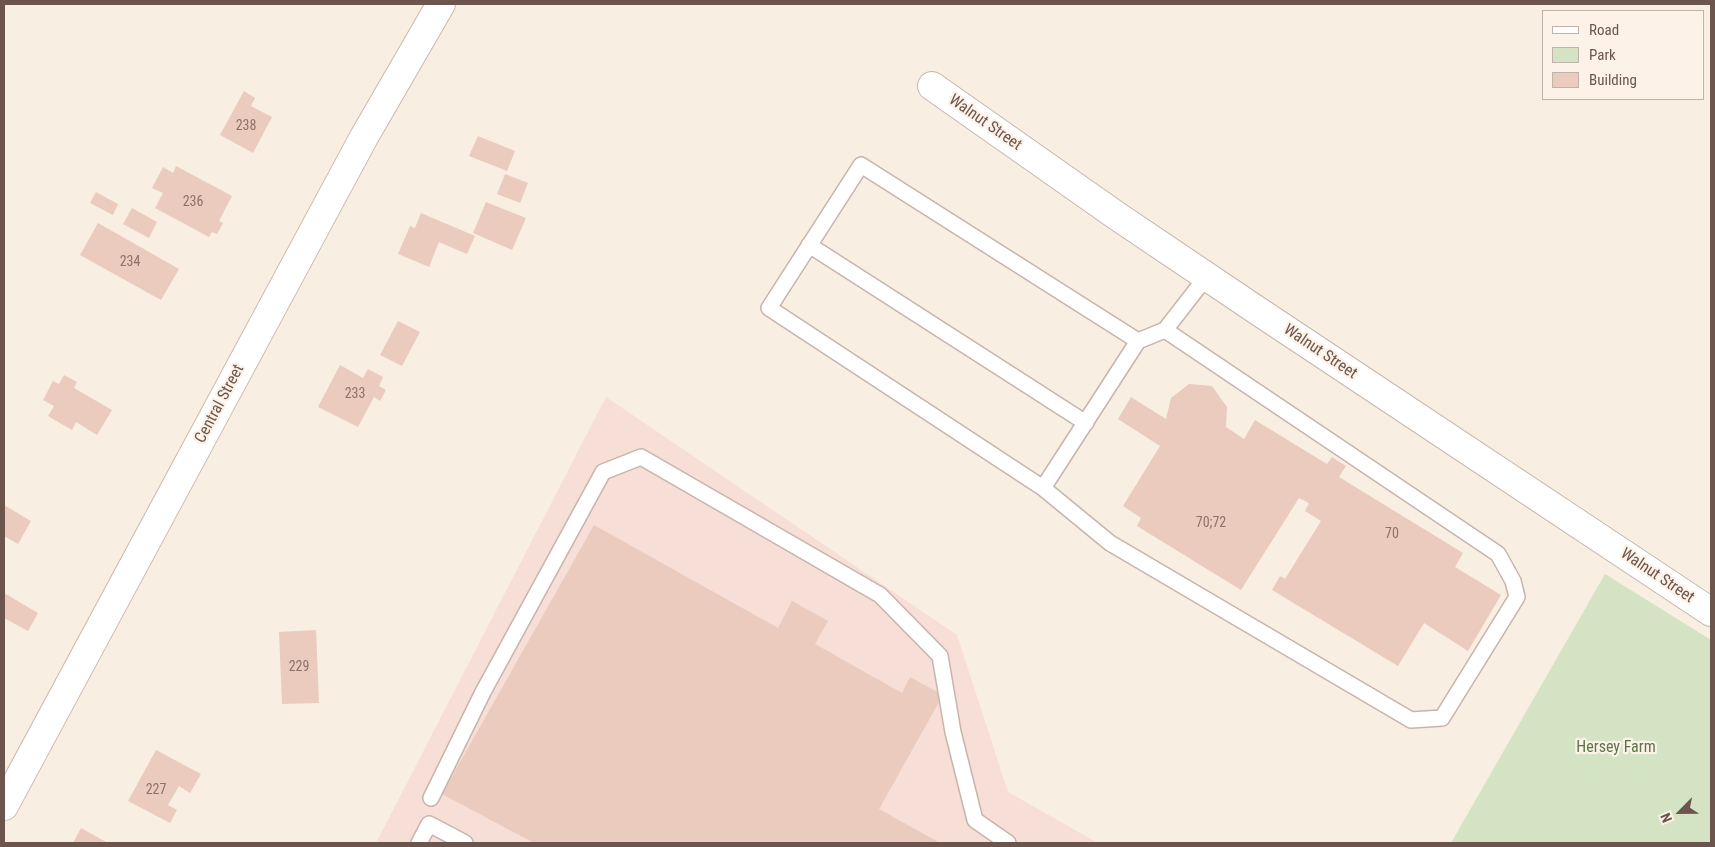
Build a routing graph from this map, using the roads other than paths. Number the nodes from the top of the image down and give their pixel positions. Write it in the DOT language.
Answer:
graph roads {
  1 [pos="441,4"];
  2 [pos="932,86"];
  3 [pos="810,245"];
  4 [pos="1207,276"];
  5 [pos="1165,330"];
  6 [pos="1138,341"];
  7 [pos="1086,423"];
  8 [pos="1043,488"];
  9 [pos="1711,612"];
  10 [pos="431,798"];
  11 [pos="4,806"];
  12 [pos="419,843"];
  13 [pos="465,843"];
  14 [pos="1008,843"];
  1 -- 11 [label="street, Central Street"];
  2 -- 4 [label="street, Walnut Street"];
  3 -- 6 [label="lane"];
  3 -- 7 [label="lane"];
  3 -- 8 [label="lane"];
  4 -- 5 [label="lane"];
  4 -- 9 [label="street, Walnut Street"];
  5 -- 6 [label="lane"];
  5 -- 8 [label="lane"];
  6 -- 7 [label="lane"];
  7 -- 8 [label="lane"];
  10 -- 14 [label="lane"];
  12 -- 13 [label="lane"];
}
